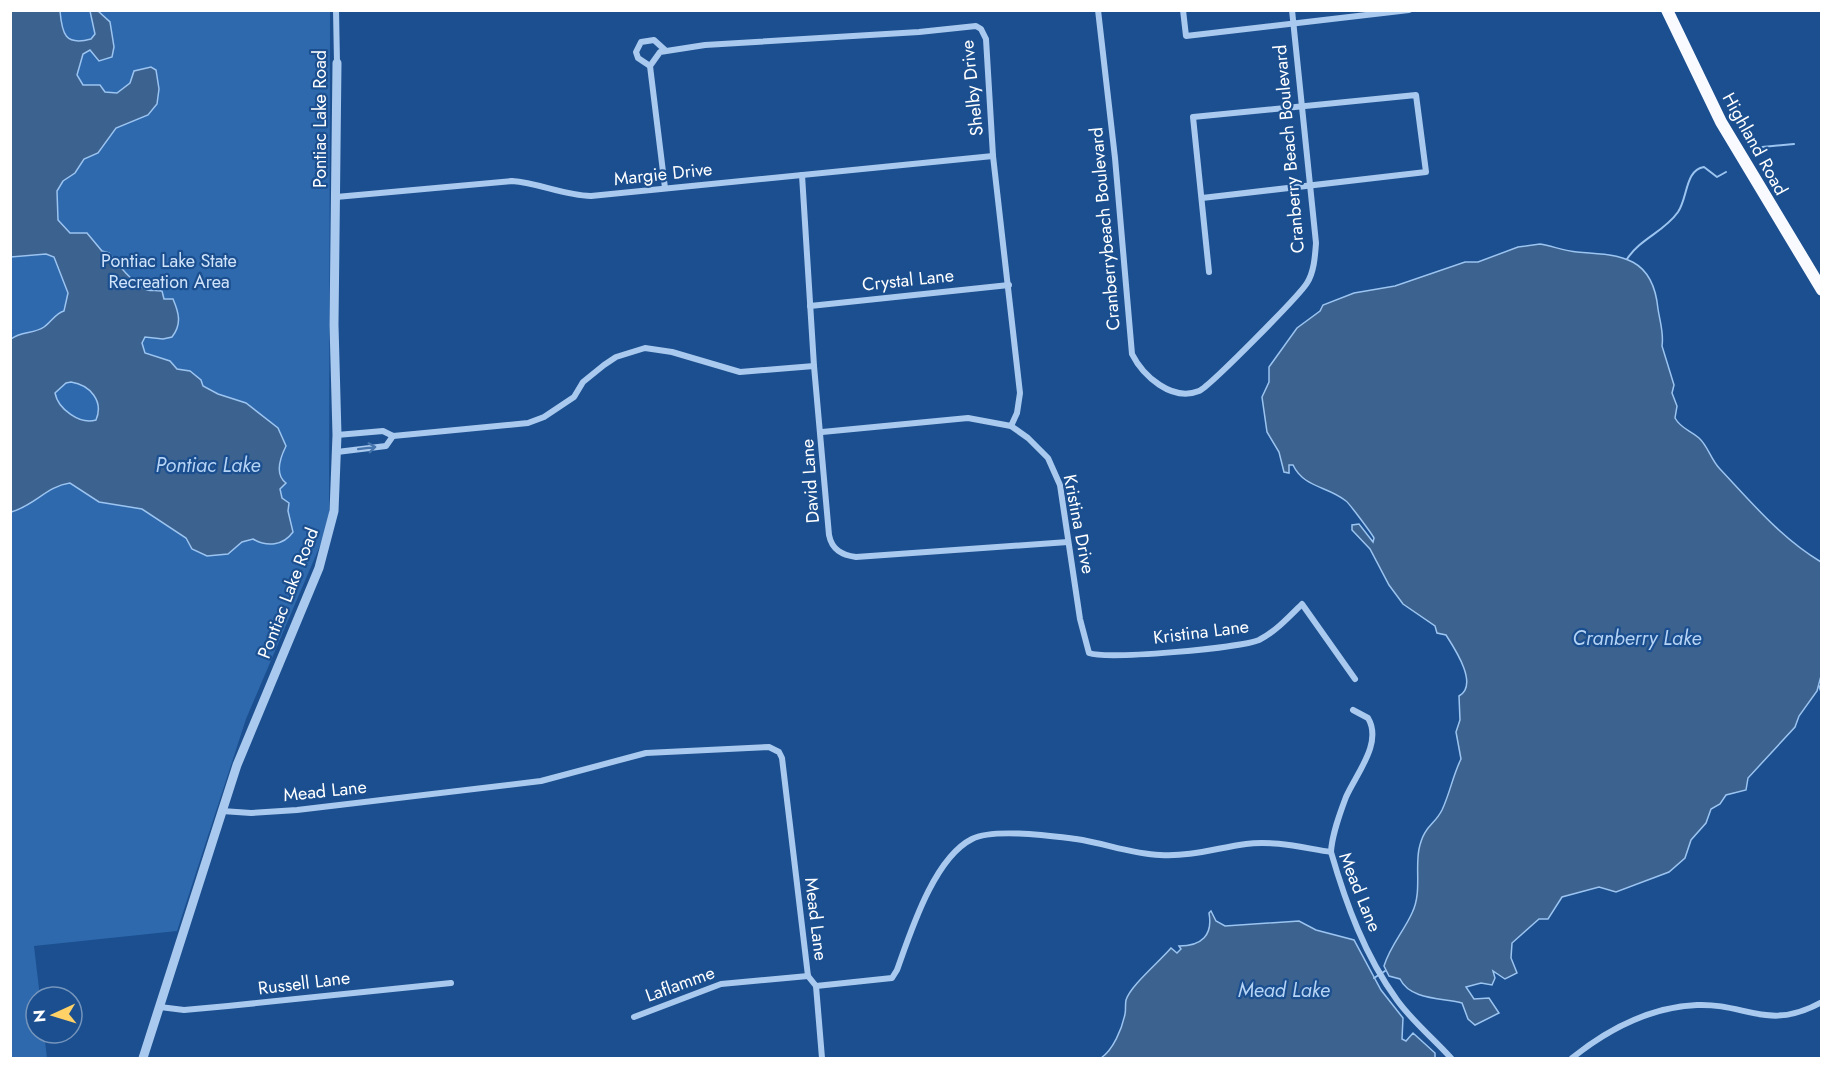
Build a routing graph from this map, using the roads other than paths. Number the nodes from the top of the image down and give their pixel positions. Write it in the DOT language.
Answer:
graph roads {
  1 [pos="336,10"];
  2 [pos="1098,10"];
  3 [pos="1183,10"];
  4 [pos="1292,10"];
  5 [pos="1409,10"];
  6 [pos="1667,10"];
  7 [pos="1293,26"];
  8 [pos="665,50"];
  9 [pos="337,63"];
  10 [pos="650,66"];
  11 [pos="1302,106"];
  12 [pos="993,156"];
  13 [pos="802,175"];
  14 [pos="1310,186"];
  15 [pos="665,188"];
  16 [pos="336,198"];
  17 [pos="1202,198"];
  18 [pos="1209,272"];
  19 [pos="1009,285"];
  20 [pos="1821,290"];
  21 [pos="810,306"];
  22 [pos="814,366"];
  23 [pos="1206,386"];
  24 [pos="1011,426"];
  25 [pos="822,432"];
  26 [pos="337,435"];
  27 [pos="393,436"];
  28 [pos="337,452"];
  29 [pos="1068,542"];
  30 [pos="1091,654"];
  31 [pos="1355,679"];
  32 [pos="1353,710"];
  33 [pos="222,811"];
  34 [pos="1331,852"];
  35 [pos="808,976"];
  36 [pos="451,983"];
  37 [pos="816,986"];
  38 [pos="1821,1002"];
  39 [pos="160,1007"];
  40 [pos="634,1017"];
  41 [pos="142,1059"];
  42 [pos="822,1059"];
  43 [pos="1451,1059"];
  44 [pos="1572,1059"];
  1 -- 9 [label="street, Pontiac Lake Road"];
  2 -- 23 [label="street, Cranberrybeach Boulevard"];
  3 -- 7 [label="street"];
  4 -- 7 [label="street, Cranberry Beach Boulevard"];
  5 -- 7 [label="street"];
  6 -- 20 [label="highway, Highland Road"];
  7 -- 11 [label="street, Cranberry Beach Boulevard"];
  8 -- 10 [label="street"];
  8 -- 10 [label="street"];
  8 -- 12 [label="street, Shelby Drive"];
  9 -- 16 [label="street, Pontiac Lake Road"];
  10 -- 15 [label="street"];
  11 -- 14 [label="street, Cranberry Beach Boulevard"];
  11 -- 14 [label="street"];
  11 -- 17 [label="street"];
  12 -- 13 [label="street, Margie Drive"];
  12 -- 19 [label="street, Shelby Drive"];
  13 -- 15 [label="street, Margie Drive"];
  13 -- 21 [label="street, David Lane"];
  14 -- 17 [label="street"];
  14 -- 23 [label="street, Cranberry Beach Boulevard"];
  15 -- 16 [label="street, Margie Drive"];
  16 -- 26 [label="street, Pontiac Lake Road"];
  17 -- 18 [label="street"];
  19 -- 21 [label="street, Crystal Lane"];
  19 -- 24 [label="street, Shelby Drive"];
  21 -- 22 [label="street, David Lane"];
  22 -- 25 [label="street, David Lane"];
  22 -- 27 [label="street"];
  24 -- 25 [label="street, Kristina Drive"];
  24 -- 29 [label="street, Kristina Drive"];
  25 -- 29 [label="street, David Lane"];
  26 -- 27 [label="street"];
  26 -- 28 [label="street, Pontiac Lake Road"];
  28 -- 27 [label="street, one-way"];
  28 -- 33 [label="street, Pontiac Lake Road"];
  29 -- 30 [label="street, Kristina Drive"];
  30 -- 31 [label="street, Kristina Lane"];
  32 -- 34 [label="street"];
  33 -- 35 [label="street, Mead Lane"];
  33 -- 39 [label="street, Pontiac Lake Road"];
  34 -- 37 [label="street, Mead Lane"];
  34 -- 43 [label="street, Mead Lane"];
  35 -- 37 [label="street, Mead Lane"];
  35 -- 40 [label="street, Laflamme"];
  36 -- 39 [label="street, Russell Lane"];
  37 -- 42 [label="street"];
  38 -- 44 [label="street"];
  39 -- 41 [label="street, Pontiac Lake Road"];
}
